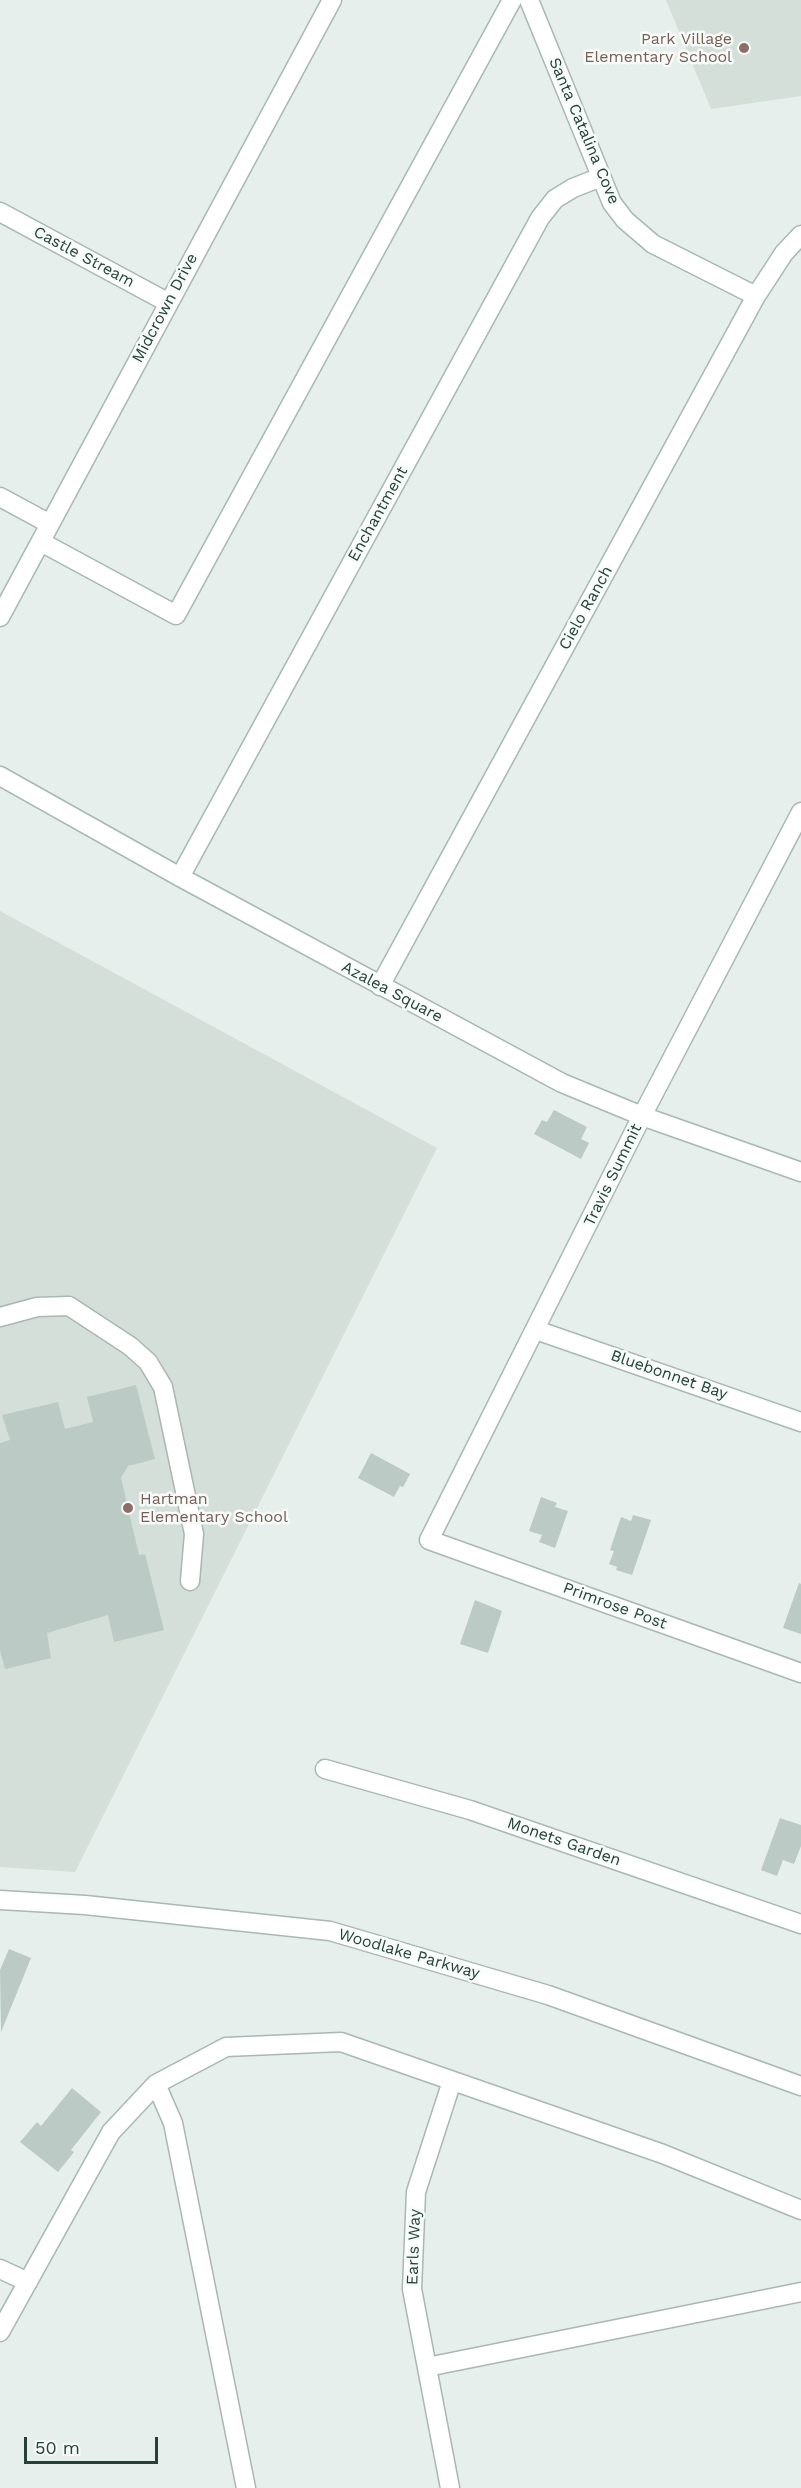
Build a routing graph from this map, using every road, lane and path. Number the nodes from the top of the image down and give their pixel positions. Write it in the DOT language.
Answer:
graph roads {
  1 [pos="332,0"];
  2 [pos="512,0"];
  3 [pos="529,0"];
  4 [pos="602,177"];
  5 [pos="0,212"];
  6 [pos="801,235"];
  7 [pos="756,296"];
  8 [pos="167,302"];
  9 [pos="0,497"];
  10 [pos="50,524"];
  11 [pos="41,542"];
  12 [pos="0,617"];
  13 [pos="0,776"];
  14 [pos="801,812"];
  15 [pos="180,876"];
  16 [pos="380,986"];
  17 [pos="642,1116"];
  18 [pos="801,1172"];
  19 [pos="0,1317"];
  20 [pos="536,1330"];
  21 [pos="801,1422"];
  22 [pos="429,1540"];
  23 [pos="190,1581"];
  24 [pos="801,1672"];
  25 [pos="325,1769"];
  26 [pos="0,1900"];
  27 [pos="801,1924"];
  28 [pos="452,2081"];
  29 [pos="156,2084"];
  30 [pos="801,2086"];
  31 [pos="801,2210"];
  32 [pos="0,2269"];
  33 [pos="28,2282"];
  34 [pos="801,2292"];
  35 [pos="0,2332"];
  36 [pos="427,2367"];
  37 [pos="246,2488"];
  38 [pos="450,2488"];
  1 -- 8 [label="street, Midcrown Drive"];
  2 -- 11 [label="street"];
  3 -- 4 [label="street, Santa Catalina Cove"];
  4 -- 7 [label="street, Santa Catalina Cove"];
  4 -- 15 [label="street, Enchantment"];
  5 -- 8 [label="street, Castle Stream"];
  6 -- 7 [label="street, Cielo Ranch"];
  7 -- 16 [label="street, Cielo Ranch"];
  8 -- 10 [label="street, Midcrown Drive"];
  9 -- 10 [label="street"];
  10 -- 11 [label="street, Midcrown Drive"];
  11 -- 12 [label="street, Midcrown Drive"];
  13 -- 15 [label="street, Azalea Square"];
  14 -- 17 [label="street, Travis Summit"];
  15 -- 16 [label="street, Azalea Square"];
  16 -- 17 [label="street, Azalea Square"];
  17 -- 18 [label="street, Azalea Square"];
  17 -- 20 [label="street, Travis Summit"];
  19 -- 23 [label="street"];
  20 -- 21 [label="street, Bluebonnet Bay"];
  20 -- 22 [label="street, Travis Summit"];
  22 -- 24 [label="street, Primrose Post"];
  25 -- 27 [label="street, Monets Garden"];
  26 -- 30 [label="street, Woodlake Parkway"];
  28 -- 29 [label="street"];
  28 -- 31 [label="street"];
  28 -- 36 [label="street, Earls Way"];
  29 -- 33 [label="street"];
  29 -- 37 [label="street"];
  32 -- 33 [label="street"];
  33 -- 35 [label="street"];
  34 -- 36 [label="street"];
  36 -- 38 [label="street, Earls Way"];
}
